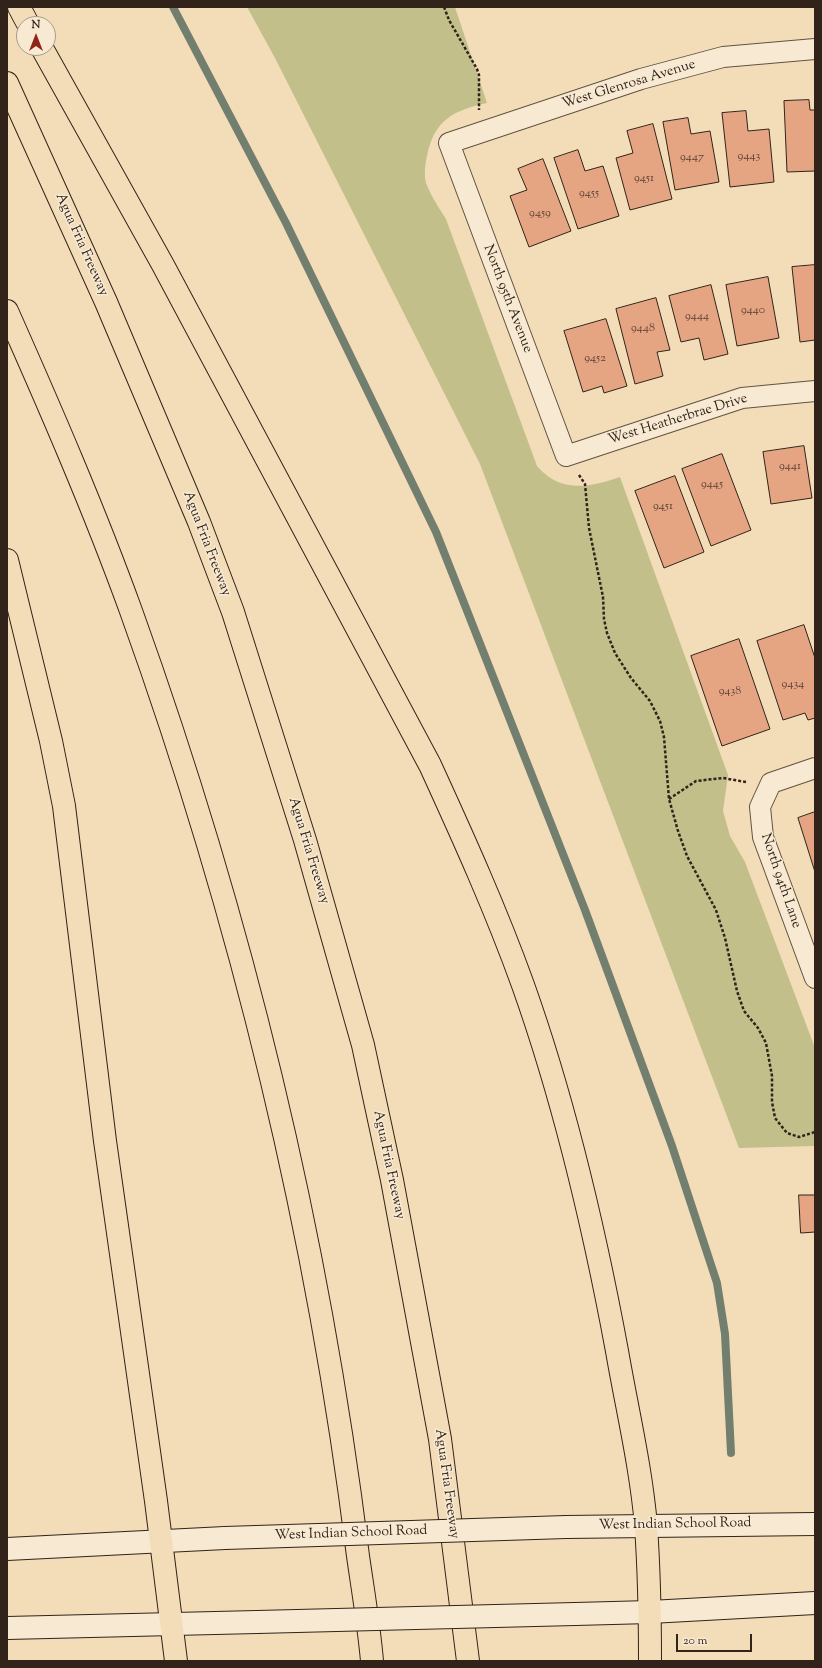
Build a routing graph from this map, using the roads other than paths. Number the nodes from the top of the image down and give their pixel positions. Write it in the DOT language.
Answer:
graph roads {
  1 [pos="19,7"];
  2 [pos="24,16"];
  3 [pos="815,49"];
  4 [pos="46,56"];
  5 [pos="7,83"];
  6 [pos="449,143"];
  7 [pos="7,310"];
  8 [pos="815,391"];
  9 [pos="566,456"];
  10 [pos="7,560"];
  11 [pos="815,768"];
  12 [pos="815,978"];
  13 [pos="815,1524"];
  14 [pos="646,1525"];
  15 [pos="162,1540"];
  16 [pos="7,1549"];
  17 [pos="815,1603"];
  18 [pos="650,1612"];
  19 [pos="172,1624"];
  20 [pos="7,1628"];
  21 [pos="176,1661"];
  22 [pos="372,1661"];
  23 [pos="468,1661"];
  24 [pos="650,1661"];
  1 -- 2 [label="highway"];
  3 -- 6 [label="street, West Glenrosa Avenue"];
  4 -- 14 [label="highway"];
  5 -- 23 [label="highway, Agua Fria Freeway"];
  6 -- 9 [label="street, North 95th Avenue"];
  7 -- 22 [label="highway"];
  8 -- 9 [label="street, West Heatherbrae Drive"];
  10 -- 15 [label="highway"];
  11 -- 12 [label="street, North 94th Lane"];
  13 -- 14 [label="main road, West Indian School Road"];
  14 -- 15 [label="main road, West Indian School Road, bridge"];
  14 -- 18 [label="highway"];
  15 -- 16 [label="main road, West Indian School Road"];
  15 -- 19 [label="highway"];
  17 -- 18 [label="main road"];
  18 -- 19 [label="main road, bridge"];
  18 -- 24 [label="highway"];
  19 -- 20 [label="main road"];
  19 -- 21 [label="highway"];
}
